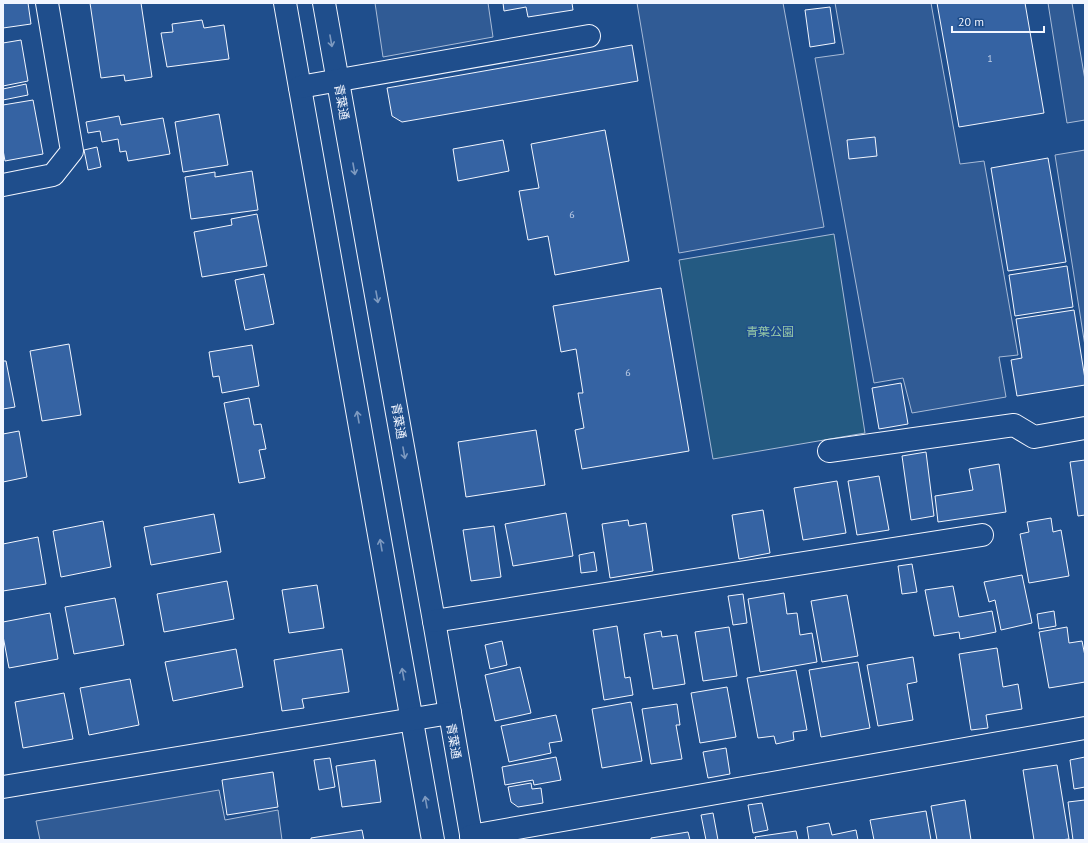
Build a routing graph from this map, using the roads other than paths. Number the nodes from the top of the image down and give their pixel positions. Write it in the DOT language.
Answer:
graph roads {
  1 [pos="47,3"];
  2 [pos="285,3"];
  3 [pos="324,3"];
  4 [pos="589,36"];
  5 [pos="338,80"];
  6 [pos="300,87"];
  7 [pos="3,185"];
  8 [pos="1085,428"];
  9 [pos="829,451"];
  10 [pos="982,535"];
  11 [pos="434,621"];
  12 [pos="450,713"];
  13 [pos="412,719"];
  14 [pos="1085,728"];
  15 [pos="3,787"];
  16 [pos="472,838"];
  17 [pos="432,840"];
  1 -- 7 [label="street"];
  2 -- 6 [label="street"];
  3 -- 5 [label="street, 青葉通, one-way"];
  4 -- 5 [label="street"];
  5 -- 6 [label="street"];
  5 -- 11 [label="street, 青葉通, one-way"];
  13 -- 6 [label="street, one-way"];
  8 -- 9 [label="street"];
  10 -- 11 [label="street"];
  11 -- 12 [label="street, 青葉通"];
  12 -- 13 [label="street"];
  12 -- 16 [label="street, 青葉通"];
  13 -- 15 [label="street"];
  17 -- 13 [label="street, one-way"];
  14 -- 16 [label="street"];
}
